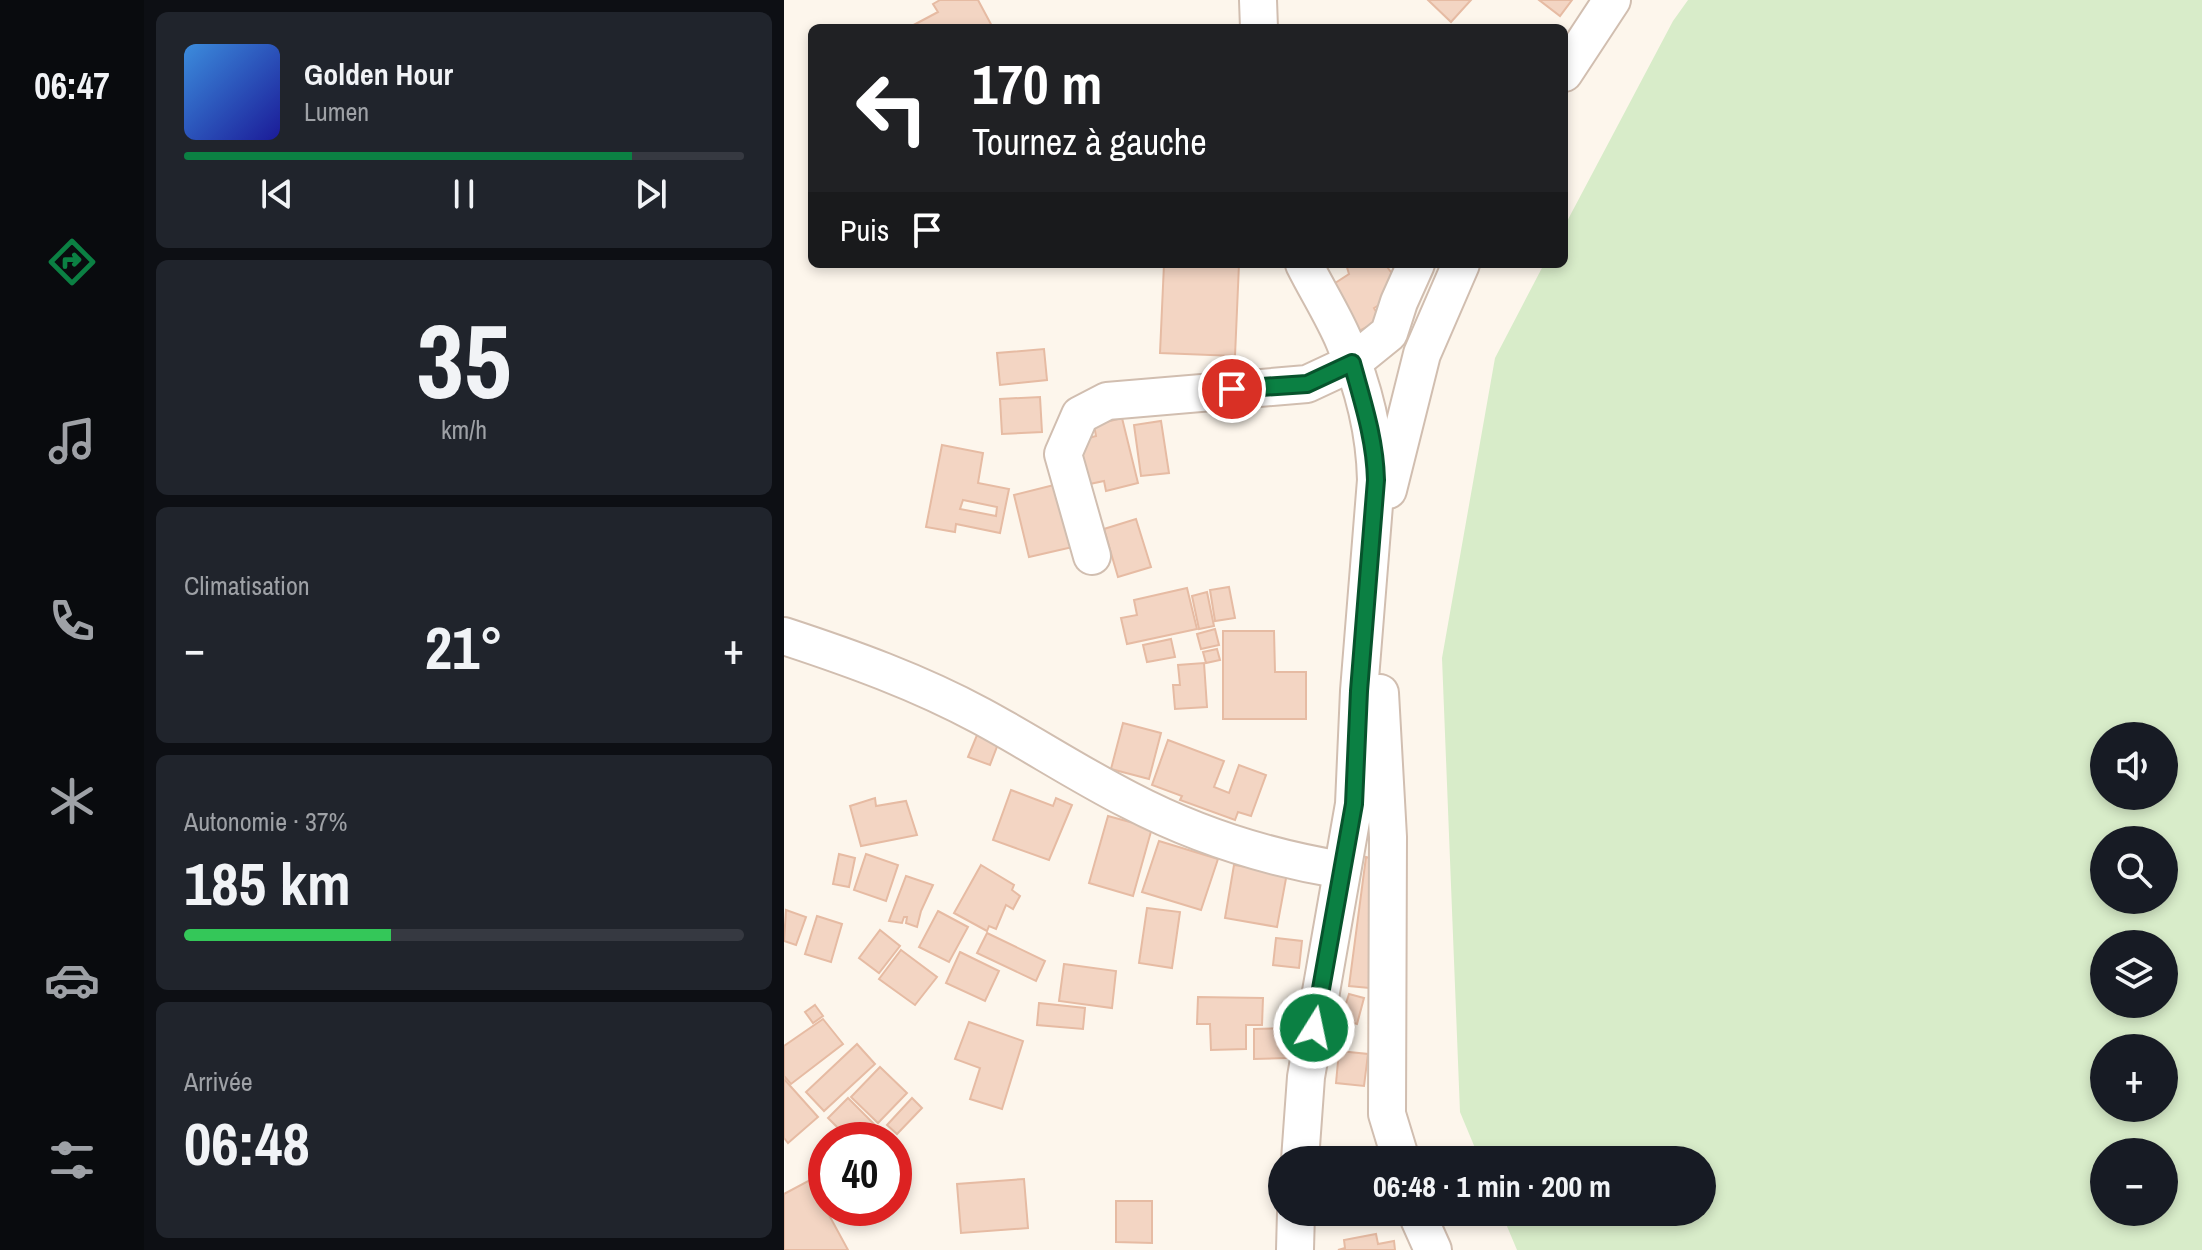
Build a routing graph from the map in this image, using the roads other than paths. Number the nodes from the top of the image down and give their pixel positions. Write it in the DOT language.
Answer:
graph roads {
  1 [pos="1258,0"];
  2 [pos="1612,0"];
  3 [pos="1259,24"];
  4 [pos="1568,67"];
  5 [pos="1306,268"];
  6 [pos="1414,268"];
  7 [pos="1459,268"];
  8 [pos="1352,363"];
  9 [pos="1092,556"];
  10 [pos="784,636"];
  11 [pos="1342,870"];
  12 [pos="1301,1146"];
  13 [pos="1397,1146"];
  14 [pos="1296,1226"];
  15 [pos="1422,1226"];
  16 [pos="1295,1250"];
  17 [pos="1433,1250"];
  1 -- 3 [label="street"];
  2 -- 4 [label="street"];
  5 -- 8 [label="street"];
  6 -- 8 [label="street"];
  7 -- 13 [label="street"];
  8 -- 9 [label="street"];
  8 -- 11 [label="street"];
  10 -- 11 [label="street"];
  11 -- 12 [label="street"];
  14 -- 16 [label="street"];
  15 -- 17 [label="street"];
}
